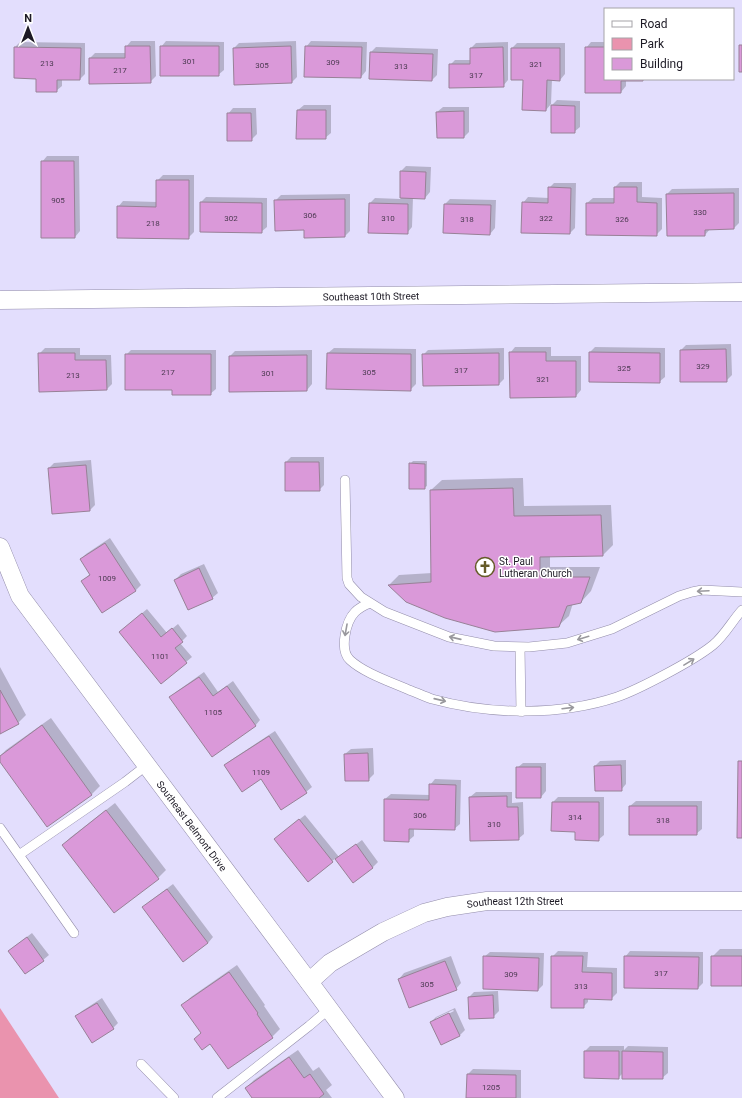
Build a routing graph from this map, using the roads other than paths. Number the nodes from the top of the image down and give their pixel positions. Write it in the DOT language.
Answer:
graph roads {
  1 [pos="742,292"];
  2 [pos="0,300"];
  3 [pos="345,480"];
  4 [pos="0,547"];
  5 [pos="742,592"];
  6 [pos="370,603"];
  7 [pos="742,610"];
  8 [pos="520,647"];
  9 [pos="521,712"];
  10 [pos="147,765"];
  11 [pos="0,828"];
  12 [pos="19,855"];
  13 [pos="742,901"];
  14 [pos="74,933"];
  15 [pos="309,982"];
  16 [pos="329,1009"];
  17 [pos="140,1064"];
  18 [pos="174,1098"];
  19 [pos="217,1098"];
  20 [pos="395,1098"];
  1 -- 2 [label="street, Southeast 10th Street"];
  3 -- 6 [label="lane"];
  4 -- 10 [label="street, Southeast Belmont Drive"];
  5 -- 8 [label="lane, one-way"];
  8 -- 6 [label="lane, one-way"];
  6 -- 9 [label="lane, one-way"];
  9 -- 7 [label="lane, one-way"];
  8 -- 9 [label="lane"];
  10 -- 12 [label="lane"];
  10 -- 15 [label="street, Southeast Belmont Drive"];
  11 -- 12 [label="lane"];
  12 -- 14 [label="lane"];
  13 -- 15 [label="street, Southeast 12th Street"];
  15 -- 16 [label="street, Southeast Belmont Drive"];
  16 -- 19 [label="lane"];
  16 -- 20 [label="street, Southeast Belmont Drive"];
  17 -- 18 [label="lane"];
}
